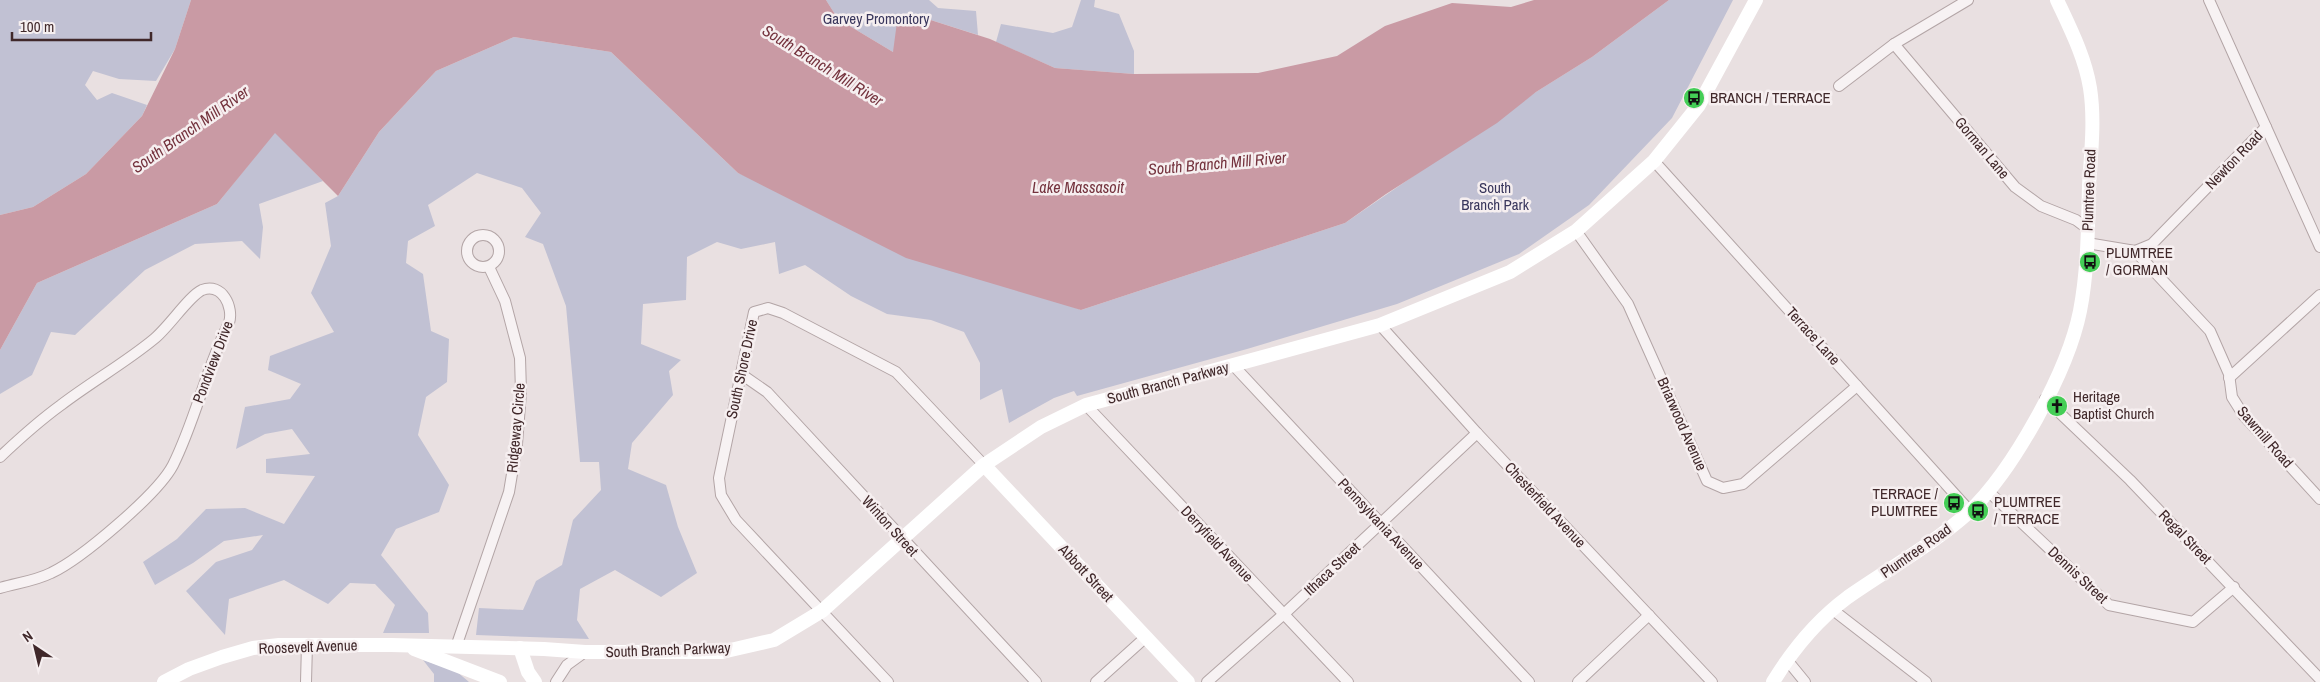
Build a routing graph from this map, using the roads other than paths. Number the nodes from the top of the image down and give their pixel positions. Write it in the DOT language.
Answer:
graph roads {
  1 [pos="1756,0"];
  2 [pos="1968,0"];
  3 [pos="2057,0"];
  4 [pos="2209,0"];
  5 [pos="1894,44"];
  6 [pos="1839,86"];
  7 [pos="2266,127"];
  8 [pos="1654,161"];
  9 [pos="1576,232"];
  10 [pos="2087,236"];
  11 [pos="2320,247"];
  12 [pos="2135,251"];
  13 [pos="489,266"];
  14 [pos="2320,295"];
  15 [pos="1380,325"];
  16 [pos="1233,365"];
  17 [pos="741,374"];
  18 [pos="2229,378"];
  19 [pos="1857,386"];
  20 [pos="2045,400"];
  21 [pos="1086,405"];
  22 [pos="1477,433"];
  23 [pos="0,457"];
  24 [pos="984,465"];
  25 [pos="1988,491"];
  26 [pos="2320,499"];
  27 [pos="1970,511"];
  28 [pos="1380,524"];
  29 [pos="902,539"];
  30 [pos="2234,587"];
  31 [pos="0,588"];
  32 [pos="1833,610"];
  33 [pos="822,611"];
  34 [pos="1284,614"];
  35 [pos="1649,615"];
  36 [pos="1146,637"];
  37 [pos="307,644"];
  38 [pos="399,645"];
  39 [pos="456,646"];
  40 [pos="520,648"];
  41 [pos="586,652"];
  42 [pos="1787,660"];
  43 [pos="2320,678"];
  44 [pos="164,682"];
  45 [pos="306,682"];
  46 [pos="500,682"];
  47 [pos="535,682"];
  48 [pos="556,682"];
  49 [pos="888,682"];
  50 [pos="1036,682"];
  51 [pos="1096,682"];
  52 [pos="1188,682"];
  53 [pos="1207,682"];
  54 [pos="1348,682"];
  55 [pos="1529,682"];
  56 [pos="1578,682"];
  57 [pos="1712,682"];
  58 [pos="1773,682"];
  59 [pos="1805,682"];
  60 [pos="1926,682"];
  1 -- 8 [label="main road, South Branch Parkway"];
  2 -- 5 [label="street"];
  3 -- 10 [label="main road, Plumtree Road"];
  4 -- 7 [label="street, Newton Road"];
  5 -- 6 [label="street"];
  5 -- 10 [label="street, Gorman Lane"];
  7 -- 11 [label="street"];
  7 -- 12 [label="street, Newton Road"];
  8 -- 9 [label="main road, South Branch Parkway"];
  8 -- 19 [label="street, Terrace Lane"];
  9 -- 15 [label="main road, South Branch Parkway"];
  9 -- 19 [label="street, Briarwood Avenue"];
  10 -- 12 [label="street"];
  10 -- 20 [label="main road, Plumtree Road"];
  12 -- 18 [label="street, Sawmill Road"];
  13 -- 39 [label="street, Ridgeway Circle"];
  14 -- 18 [label="street"];
  15 -- 16 [label="main road, South Branch Parkway"];
  15 -- 22 [label="street, Chesterfield Avenue"];
  16 -- 21 [label="main road, South Branch Parkway"];
  16 -- 28 [label="street, Pennsylvania Avenue"];
  17 -- 24 [label="street, South Shore Drive"];
  17 -- 29 [label="street, Winton Street"];
  17 -- 33 [label="street, South Shore Drive"];
  18 -- 26 [label="street, Sawmill Road"];
  19 -- 27 [label="street, Terrace Lane"];
  20 -- 25 [label="main road, Plumtree Road"];
  20 -- 30 [label="street, Regal Street"];
  21 -- 24 [label="main road, South Branch Parkway"];
  21 -- 34 [label="street, Derryfield Avenue"];
  22 -- 28 [label="street, Ithaca Street"];
  22 -- 35 [label="street, Chesterfield Avenue"];
  23 -- 31 [label="street, Pondview Drive"];
  24 -- 29 [label="main road, South Branch Parkway"];
  24 -- 36 [label="main road, Abbott Street"];
  25 -- 27 [label="main road, Plumtree Road"];
  25 -- 30 [label="street, Dennis Street"];
  27 -- 32 [label="main road, Plumtree Road"];
  28 -- 34 [label="street, Ithaca Street"];
  28 -- 55 [label="street, Pennsylvania Avenue"];
  29 -- 33 [label="main road, South Branch Parkway"];
  29 -- 50 [label="street, Winton Street"];
  30 -- 43 [label="street, Regal Street"];
  32 -- 42 [label="main road, Plumtree Road"];
  32 -- 60 [label="street"];
  33 -- 41 [label="main road, South Branch Parkway"];
  33 -- 49 [label="street, South Shore Drive"];
  34 -- 53 [label="street, Ithaca Street"];
  34 -- 54 [label="street, Derryfield Avenue"];
  35 -- 56 [label="street"];
  35 -- 57 [label="street, Chesterfield Avenue"];
  36 -- 51 [label="street"];
  36 -- 52 [label="main road, Abbott Street"];
  37 -- 38 [label="main road, Roosevelt Avenue"];
  37 -- 44 [label="main road, Roosevelt Avenue"];
  37 -- 45 [label="street"];
  38 -- 39 [label="main road, Roosevelt Avenue"];
  38 -- 46 [label="main road, Roosevelt Avenue"];
  39 -- 40 [label="main road, Roosevelt Avenue"];
  40 -- 41 [label="main road, South Branch Parkway"];
  40 -- 47 [label="main road"];
  41 -- 48 [label="street"];
  42 -- 58 [label="main road, Plumtree Road"];
  42 -- 59 [label="street"];
}
